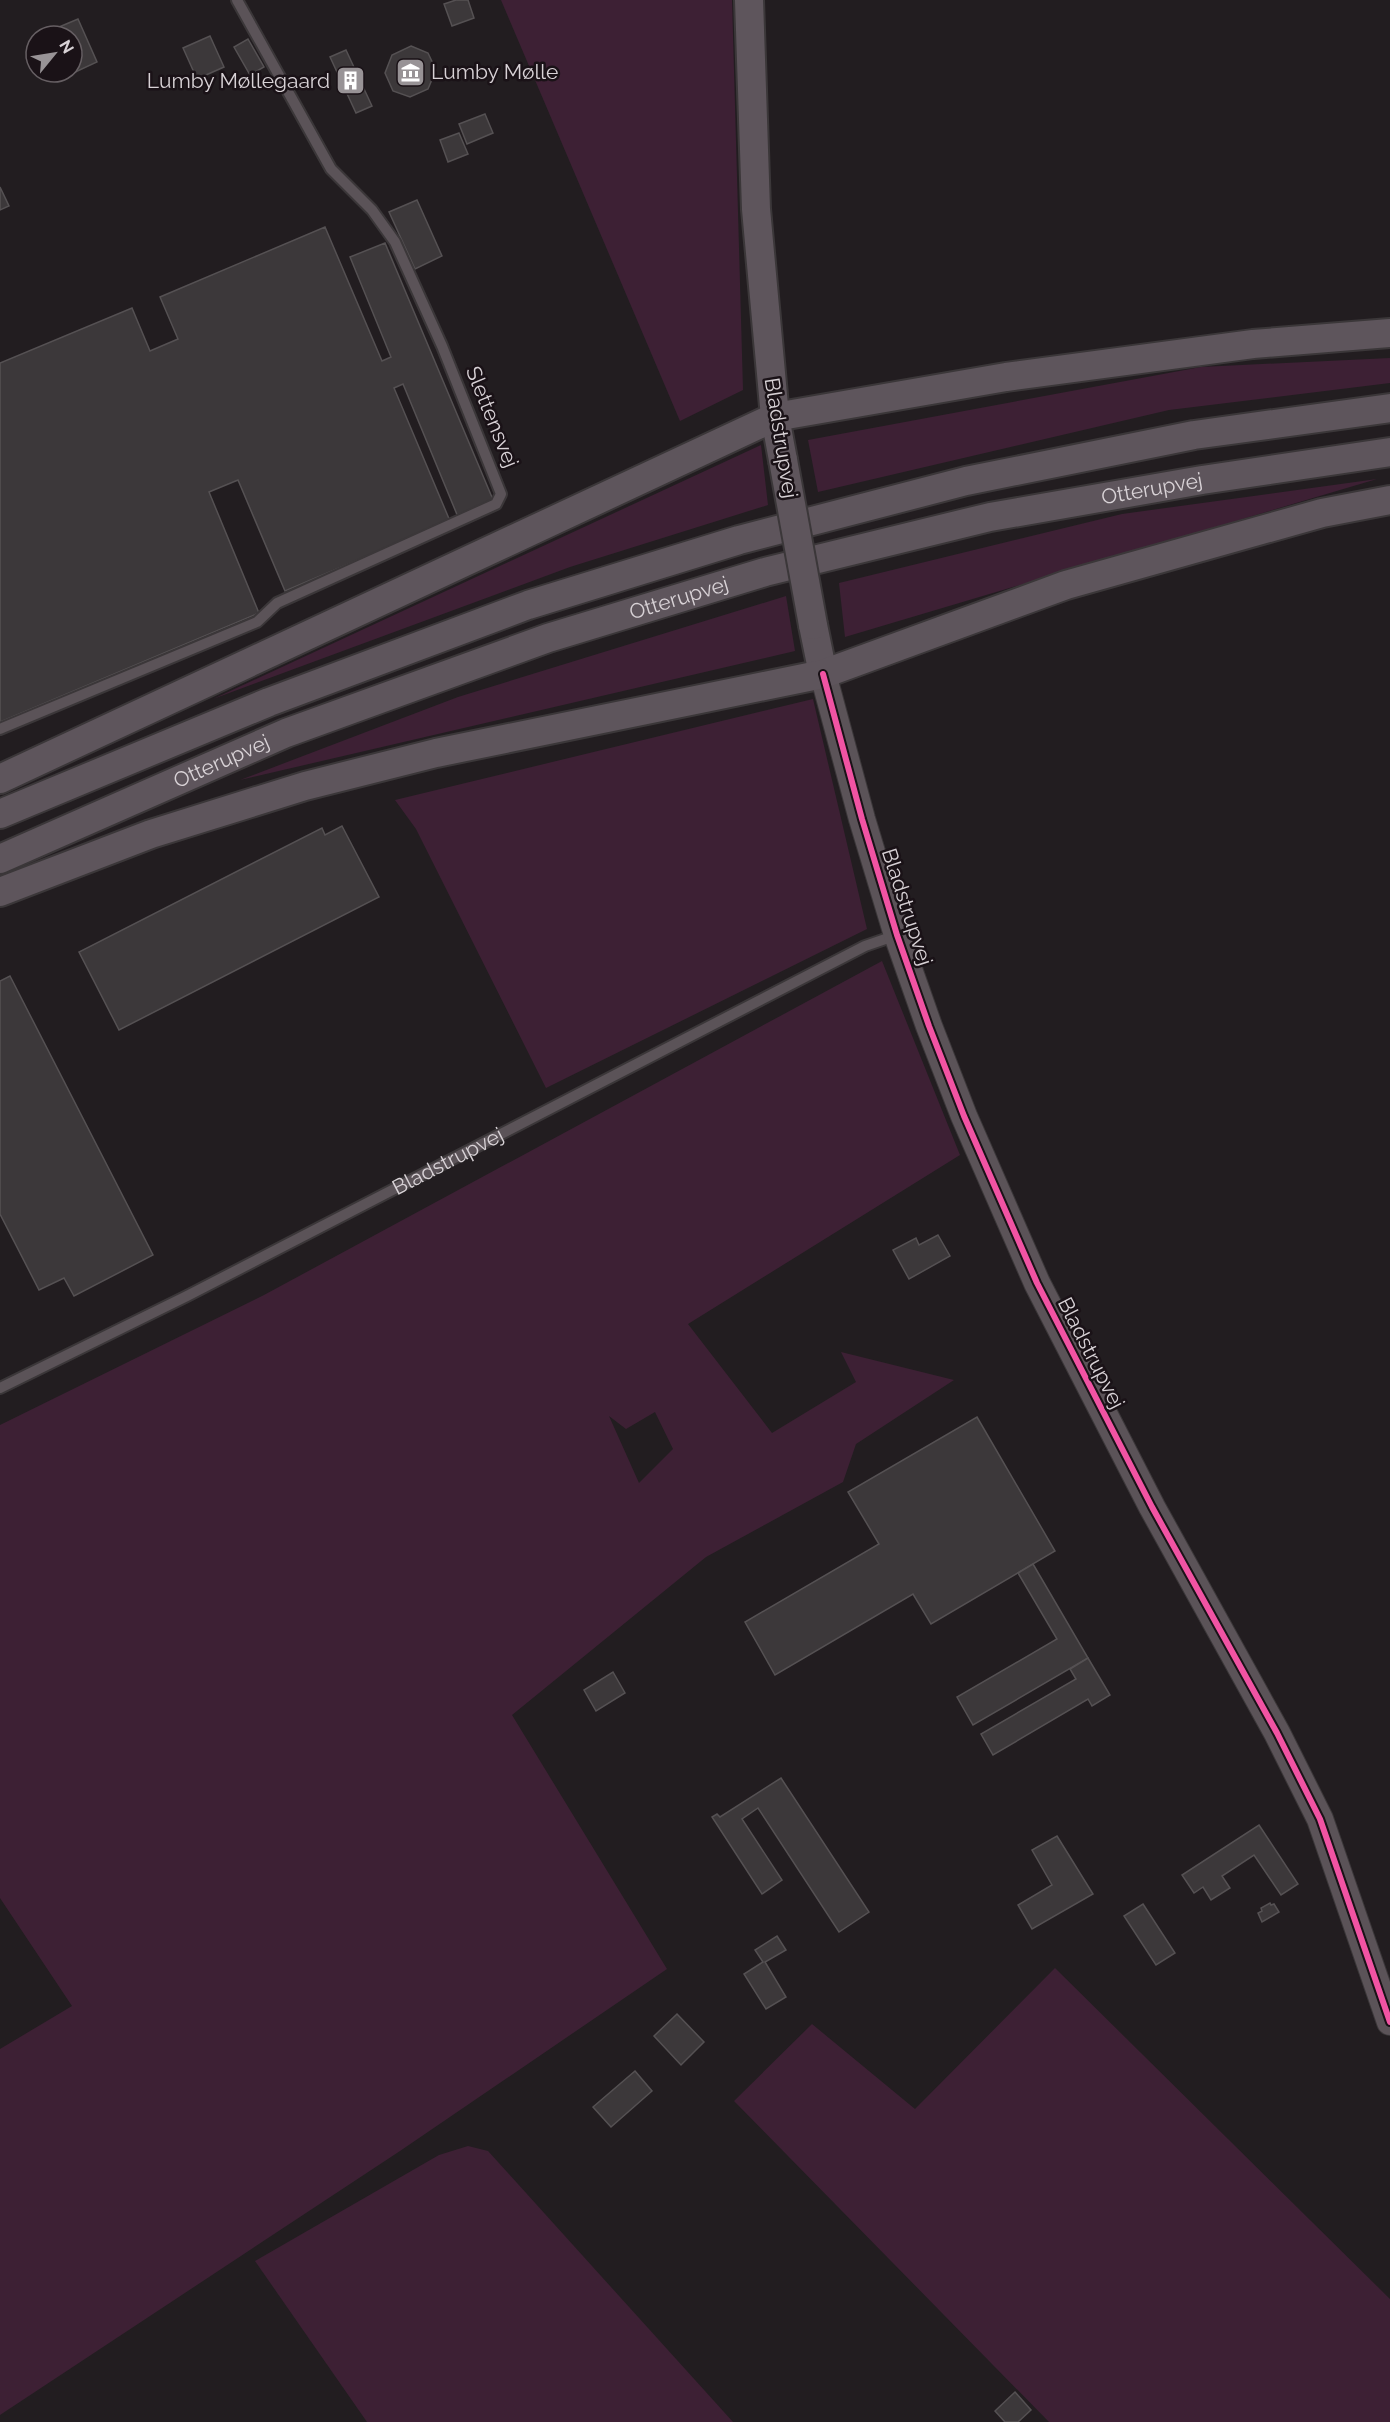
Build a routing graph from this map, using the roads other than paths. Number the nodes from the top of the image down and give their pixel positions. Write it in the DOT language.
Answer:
graph roads {
  1 [pos="237,0"];
  2 [pos="749,0"];
  3 [pos="1390,333"];
  4 [pos="1390,408"];
  5 [pos="775,417"];
  6 [pos="1390,452"];
  7 [pos="1390,500"];
  8 [pos="823,674"];
  9 [pos="0,729"];
  10 [pos="0,779"];
  11 [pos="0,814"];
  12 [pos="0,859"];
  13 [pos="0,892"];
  14 [pos="897,935"];
  15 [pos="0,1388"];
  16 [pos="1390,2022"];
  1 -- 9 [label="lane, Slettensvej"];
  2 -- 5 [label="main road, Bladstrupvej"];
  3 -- 5 [label="main road"];
  4 -- 11 [label="main road, Otterupvej"];
  5 -- 8 [label="main road, Bladstrupvej, bridge"];
  5 -- 10 [label="main road"];
  6 -- 12 [label="main road, Otterupvej"];
  7 -- 8 [label="main road"];
  8 -- 13 [label="main road"];
  8 -- 14 [label="street, Bladstrupvej"];
  14 -- 15 [label="lane, Bladstrupvej"];
  14 -- 16 [label="street, Bladstrupvej"];
}
